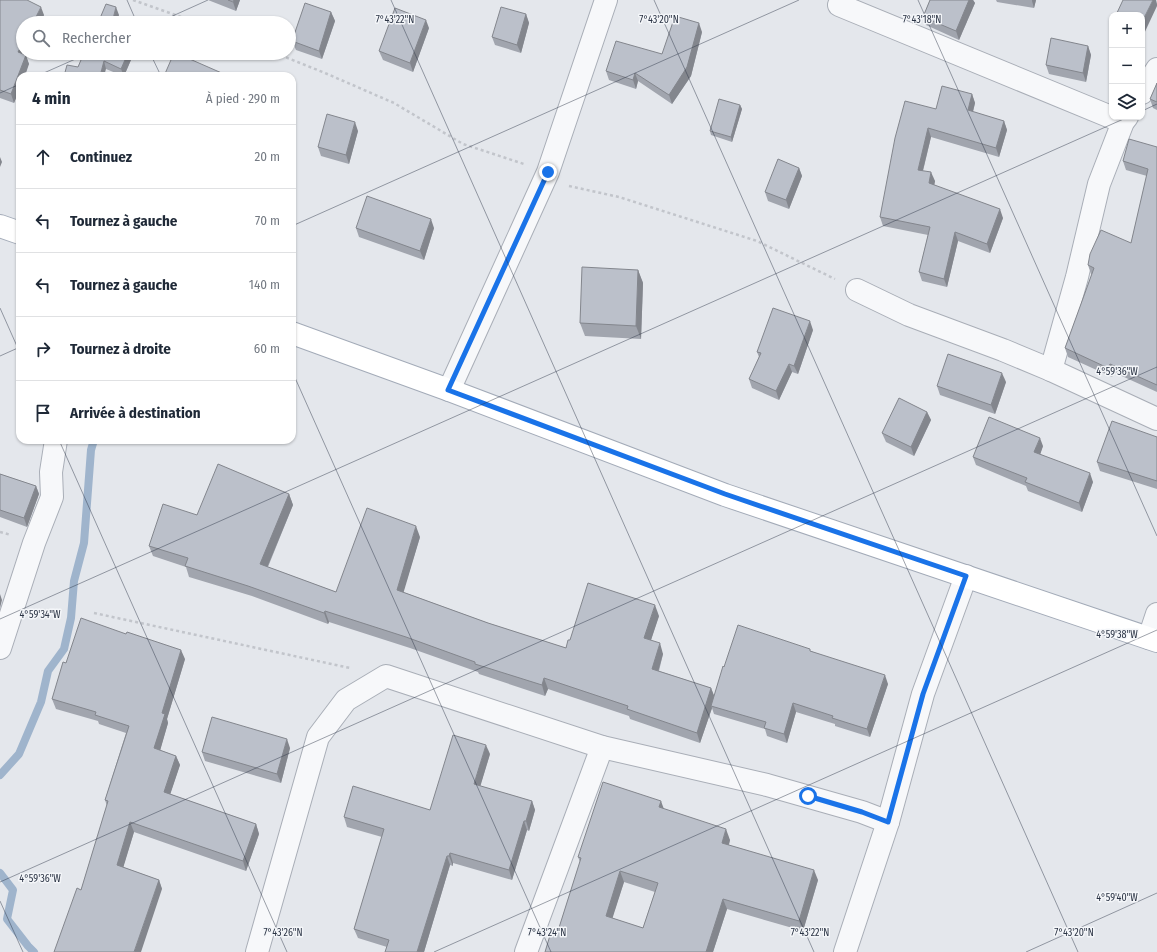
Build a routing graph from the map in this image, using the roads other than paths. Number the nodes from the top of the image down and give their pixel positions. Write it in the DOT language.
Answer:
graph roads {
  1 [pos="606,0"];
  2 [pos="839,5"];
  3 [pos="1157,69"];
  4 [pos="1145,88"];
  5 [pos="1109,114"];
  6 [pos="1125,120"];
  7 [pos="0,226"];
  8 [pos="16,232"];
  9 [pos="857,290"];
  10 [pos="296,334"];
  11 [pos="1051,370"];
  12 [pos="448,390"];
  13 [pos="1157,419"];
  14 [pos="55,444"];
  15 [pos="966,576"];
  16 [pos="1157,614"];
  17 [pos="1153,639"];
  18 [pos="0,648"];
  19 [pos="602,747"];
  20 [pos="888,822"];
  21 [pos="258,952"];
  22 [pos="526,952"];
  23 [pos="845,952"];
  1 -- 12 [label="street"];
  2 -- 5 [label="street"];
  3 -- 4 [label="street"];
  6 -- 11 [label="street"];
  7 -- 8 [label="main road"];
  9 -- 11 [label="street"];
  10 -- 12 [label="main road"];
  11 -- 13 [label="street"];
  12 -- 15 [label="main road"];
  14 -- 18 [label="street"];
  15 -- 17 [label="main road"];
  15 -- 20 [label="street"];
  16 -- 17 [label="street"];
  19 -- 20 [label="street"];
  19 -- 21 [label="street"];
  19 -- 22 [label="street"];
  20 -- 23 [label="street"];
}
